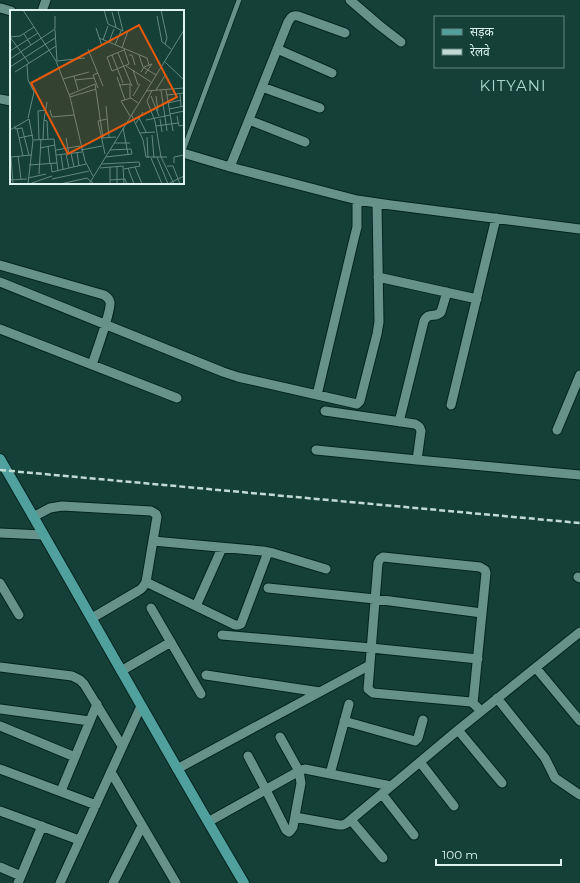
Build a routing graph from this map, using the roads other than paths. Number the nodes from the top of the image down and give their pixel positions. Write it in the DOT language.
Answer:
graph roads {
  1 [pos="46,0"];
  2 [pos="239,0"];
  3 [pos="355,2"];
  4 [pos="1,6"];
  5 [pos="10,10"];
  6 [pos="42,10"];
  7 [pos="345,33"];
  8 [pos="401,42"];
  9 [pos="277,50"];
  10 [pos="332,73"];
  11 [pos="262,87"];
  12 [pos="0,99"];
  13 [pos="10,100"];
  14 [pos="320,108"];
  15 [pos="249,120"];
  16 [pos="305,142"];
  17 [pos="184,149"];
  18 [pos="184,152"];
  19 [pos="230,167"];
  20 [pos="357,200"];
  21 [pos="377,203"];
  22 [pos="496,218"];
  23 [pos="580,229"];
  24 [pos="0,265"];
  25 [pos="378,277"];
  26 [pos="0,282"];
  27 [pos="447,292"];
  28 [pos="477,299"];
  29 [pos="105,325"];
  30 [pos="0,329"];
  31 [pos="92,365"];
  32 [pos="580,375"];
  33 [pos="317,395"];
  34 [pos="177,398"];
  35 [pos="451,405"];
  36 [pos="324,411"];
  37 [pos="399,422"];
  38 [pos="557,430"];
  39 [pos="316,450"];
  40 [pos="1,460"];
  41 [pos="416,460"];
  42 [pos="580,475"];
  43 [pos="33,517"];
  44 [pos="0,533"];
  45 [pos="44,535"];
  46 [pos="153,541"];
  47 [pos="222,548"];
  48 [pos="268,552"];
  49 [pos="326,569"];
  50 [pos="146,582"];
  51 [pos="0,583"];
  52 [pos="268,588"];
  53 [pos="375,599"];
  54 [pos="196,606"];
  55 [pos="151,608"];
  56 [pos="482,613"];
  57 [pos="19,615"];
  58 [pos="92,618"];
  59 [pos="222,635"];
  60 [pos="577,635"];
  61 [pos="171,642"];
  62 [pos="580,646"];
  63 [pos="371,648"];
  64 [pos="478,659"];
  65 [pos="370,665"];
  66 [pos="0,667"];
  67 [pos="536,668"];
  68 [pos="121,671"];
  69 [pos="206,675"];
  70 [pos="320,692"];
  71 [pos="201,694"];
  72 [pos="497,698"];
  73 [pos="473,703"];
  74 [pos="97,704"];
  75 [pos="349,704"];
  76 [pos="141,706"];
  77 [pos="0,709"];
  78 [pos="481,711"];
  79 [pos="423,720"];
  80 [pos="90,721"];
  81 [pos="580,721"];
  82 [pos="344,722"];
  83 [pos="0,726"];
  84 [pos="458,730"];
  85 [pos="280,737"];
  86 [pos="122,746"];
  87 [pos="248,756"];
  88 [pos="75,757"];
  89 [pos="420,762"];
  90 [pos="0,769"];
  91 [pos="177,769"];
  92 [pos="299,771"];
  93 [pos="111,772"];
  94 [pos="330,774"];
  95 [pos="502,783"];
  96 [pos="391,786"];
  97 [pos="266,790"];
  98 [pos="61,792"];
  99 [pos="382,794"];
  100 [pos="580,795"];
  101 [pos="96,805"];
  102 [pos="454,806"];
  103 [pos="0,811"];
  104 [pos="295,817"];
  105 [pos="351,820"];
  106 [pos="208,822"];
  107 [pos="42,826"];
  108 [pos="142,826"];
  109 [pos="414,835"];
  110 [pos="79,840"];
  111 [pos="383,858"];
  112 [pos="0,867"];
  113 [pos="20,879"];
  114 [pos="243,882"];
  115 [pos="60,883"];
  116 [pos="113,883"];
  117 [pos="176,883"];
  1 -- 6 [label="street"];
  2 -- 17 [label="lane"];
  3 -- 8 [label="street"];
  4 -- 5 [label="street"];
  7 -- 9 [label="street"];
  9 -- 10 [label="street"];
  9 -- 11 [label="street"];
  11 -- 14 [label="street"];
  11 -- 15 [label="street"];
  12 -- 13 [label="street"];
  15 -- 16 [label="street"];
  15 -- 19 [label="street"];
  18 -- 19 [label="street"];
  19 -- 20 [label="street"];
  20 -- 21 [label="street"];
  20 -- 33 [label="street"];
  21 -- 22 [label="street"];
  21 -- 25 [label="street"];
  22 -- 23 [label="street"];
  22 -- 28 [label="street"];
  24 -- 29 [label="street"];
  25 -- 27 [label="street"];
  25 -- 33 [label="street"];
  26 -- 29 [label="street"];
  27 -- 28 [label="street"];
  27 -- 37 [label="street"];
  28 -- 35 [label="street"];
  29 -- 31 [label="street"];
  29 -- 33 [label="street"];
  30 -- 31 [label="street"];
  31 -- 34 [label="street"];
  32 -- 38 [label="street"];
  36 -- 37 [label="street"];
  37 -- 41 [label="street"];
  39 -- 41 [label="street"];
  40 -- 43 [label="main road"];
  41 -- 42 [label="street"];
  43 -- 45 [label="main road"];
  43 -- 46 [label="street"];
  44 -- 45 [label="street"];
  45 -- 58 [label="main road"];
  46 -- 47 [label="street"];
  46 -- 50 [label="street"];
  47 -- 48 [label="street"];
  47 -- 54 [label="street"];
  48 -- 49 [label="street"];
  48 -- 54 [label="street"];
  50 -- 54 [label="street"];
  50 -- 58 [label="street"];
  51 -- 57 [label="street"];
  52 -- 53 [label="street"];
  53 -- 56 [label="street"];
  53 -- 56 [label="street"];
  53 -- 63 [label="street"];
  55 -- 61 [label="street"];
  56 -- 64 [label="street"];
  58 -- 68 [label="main road"];
  59 -- 63 [label="street"];
  60 -- 62 [label="street"];
  60 -- 67 [label="street"];
  61 -- 68 [label="street"];
  61 -- 71 [label="street"];
  63 -- 64 [label="street"];
  63 -- 65 [label="street"];
  64 -- 73 [label="street"];
  65 -- 70 [label="street"];
  65 -- 73 [label="street"];
  66 -- 74 [label="street"];
  67 -- 72 [label="street"];
  67 -- 81 [label="street"];
  68 -- 76 [label="main road"];
  69 -- 70 [label="street"];
  70 -- 91 [label="street"];
  72 -- 78 [label="street"];
  72 -- 100 [label="street"];
  73 -- 78 [label="street"];
  74 -- 80 [label="street"];
  74 -- 86 [label="street"];
  75 -- 82 [label="street"];
  76 -- 86 [label="street"];
  76 -- 91 [label="main road"];
  77 -- 80 [label="street"];
  78 -- 84 [label="street"];
  79 -- 82 [label="street"];
  80 -- 88 [label="street"];
  82 -- 94 [label="street"];
  83 -- 88 [label="street"];
  84 -- 89 [label="street"];
  84 -- 95 [label="street"];
  85 -- 92 [label="street"];
  86 -- 93 [label="street"];
  87 -- 97 [label="street"];
  88 -- 98 [label="street"];
  89 -- 96 [label="street"];
  89 -- 102 [label="street"];
  90 -- 98 [label="street"];
  91 -- 106 [label="main road"];
  92 -- 94 [label="street"];
  92 -- 97 [label="street"];
  92 -- 104 [label="street"];
  93 -- 101 [label="street"];
  93 -- 108 [label="street"];
  94 -- 96 [label="street"];
  96 -- 99 [label="street"];
  97 -- 104 [label="street"];
  97 -- 106 [label="street"];
  98 -- 101 [label="street"];
  99 -- 105 [label="street"];
  99 -- 109 [label="street"];
  101 -- 110 [label="street"];
  103 -- 107 [label="street"];
  104 -- 105 [label="street"];
  105 -- 111 [label="street"];
  106 -- 114 [label="main road"];
  107 -- 110 [label="street"];
  107 -- 113 [label="street"];
  108 -- 116 [label="street"];
  108 -- 117 [label="street"];
  110 -- 115 [label="street"];
  112 -- 113 [label="street"];
}
